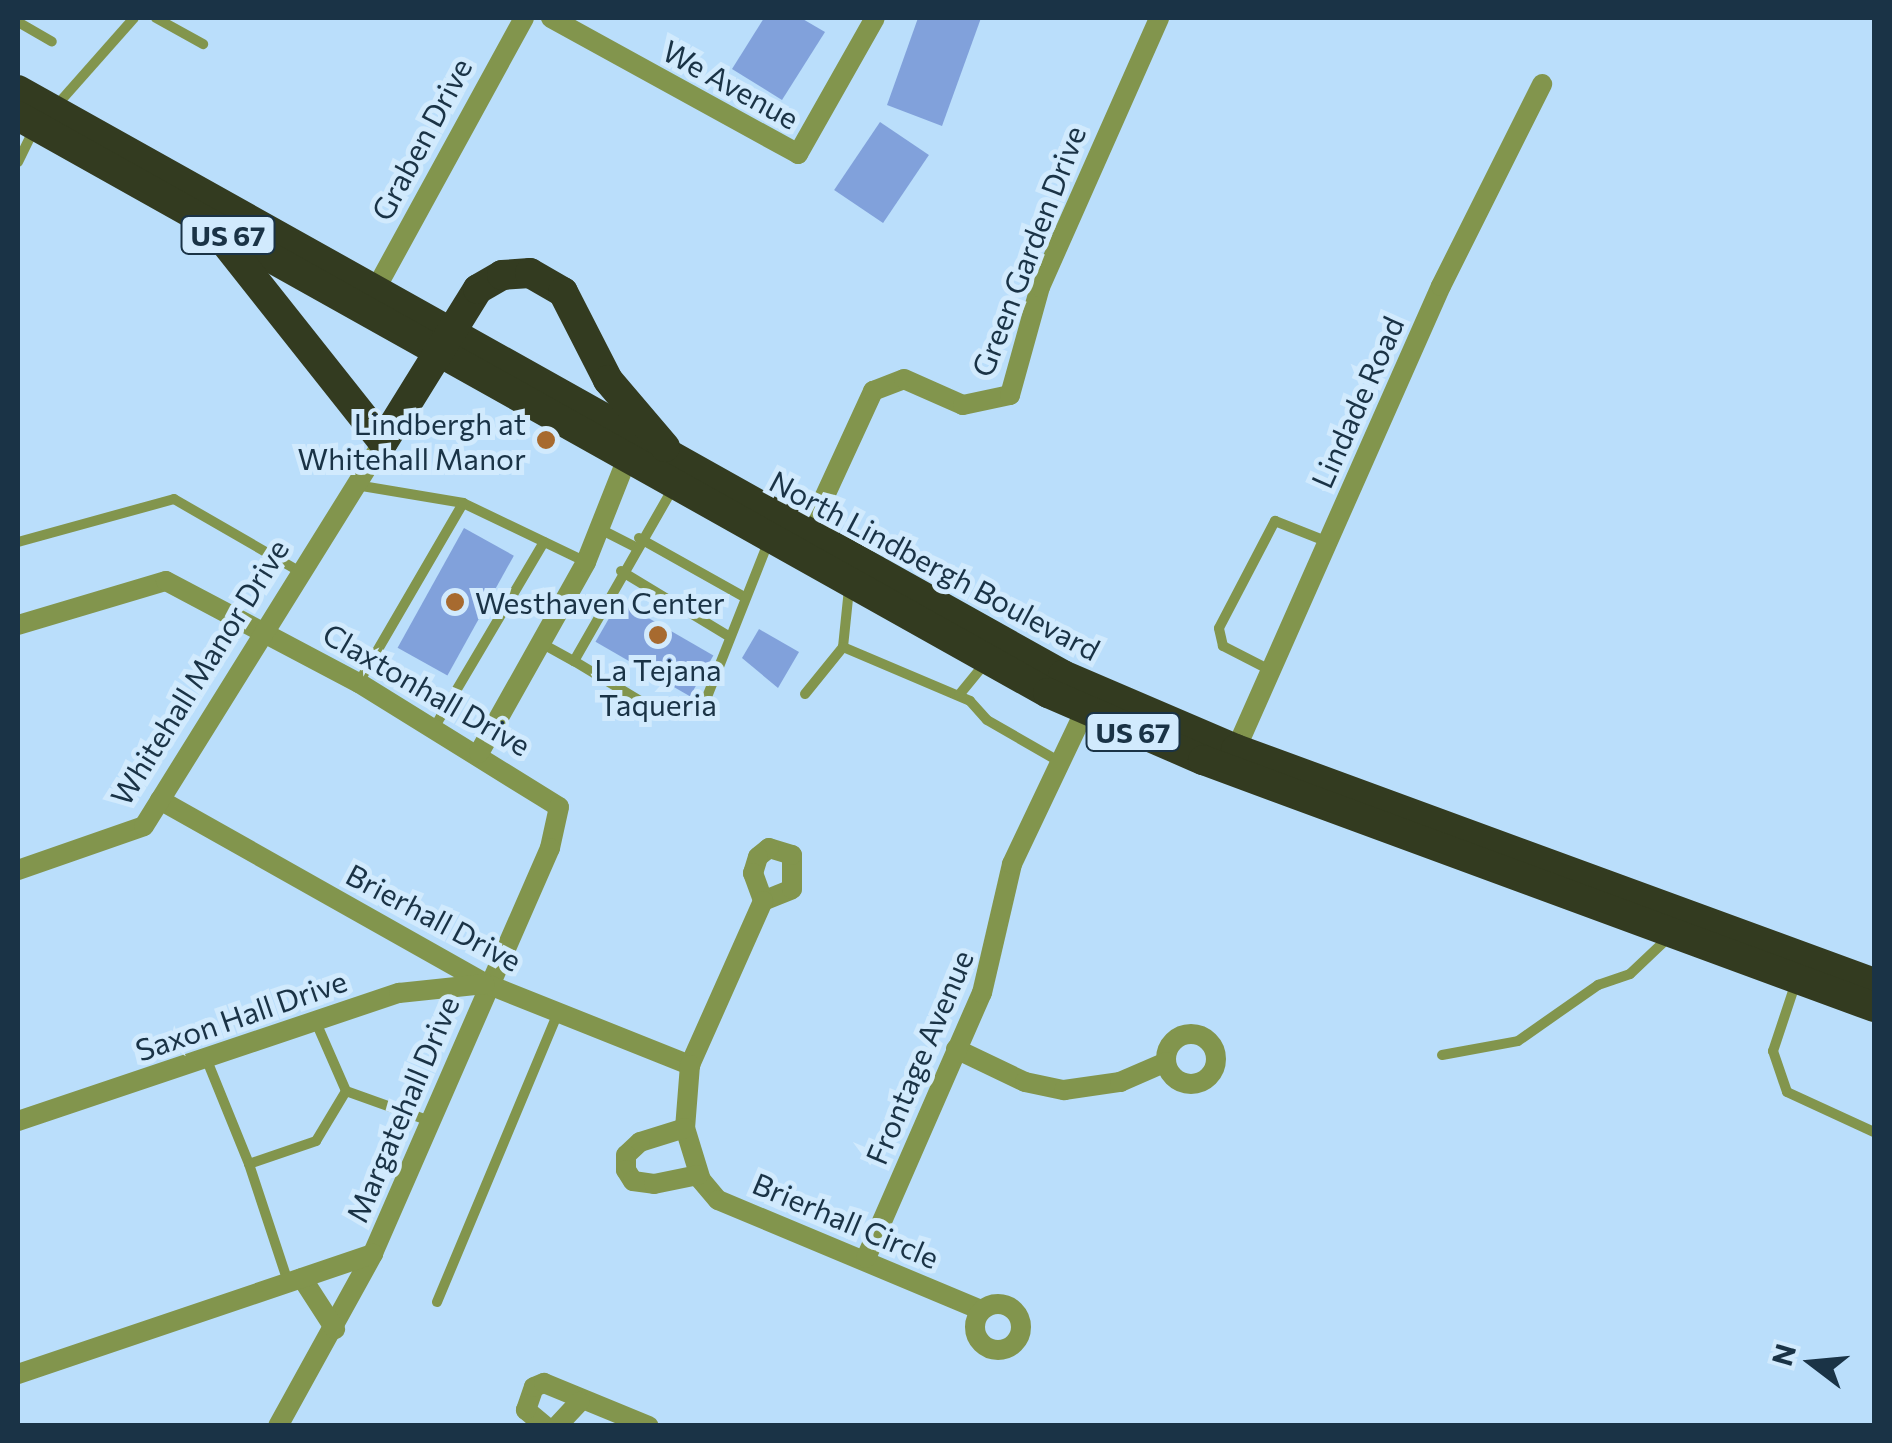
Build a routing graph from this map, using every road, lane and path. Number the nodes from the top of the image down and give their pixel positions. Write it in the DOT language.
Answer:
graph roads {
  1 [pos="134,18"];
  2 [pos="156,18"];
  3 [pos="524,18"];
  4 [pos="551,18"];
  5 [pos="876,18"];
  6 [pos="1158,18"];
  7 [pos="18,22"];
  8 [pos="52,42"];
  9 [pos="204,44"];
  10 [pos="1542,84"];
  11 [pos="18,90"];
  12 [pos="35,118"];
  13 [pos="18,162"];
  14 [pos="210,225"];
  15 [pos="374,292"];
  16 [pos="444,344"];
  17 [pos="383,442"];
  18 [pos="626,461"];
  19 [pos="678,478"];
  20 [pos="354,484"];
  21 [pos="463,503"];
  22 [pos="600,529"];
  23 [pos="806,537"];
  24 [pos="18,542"];
  25 [pos="544,542"];
  26 [pos="636,542"];
  27 [pos="768,542"];
  28 [pos="1328,542"];
  29 [pos="586,562"];
  30 [pos="297,570"];
  31 [pos="621,571"];
  32 [pos="849,588"];
  33 [pos="744,597"];
  34 [pos="18,625"];
  35 [pos="259,629"];
  36 [pos="730,637"];
  37 [pos="541,642"];
  38 [pos="843,647"];
  39 [pos="374,656"];
  40 [pos="574,661"];
  41 [pos="986,662"];
  42 [pos="1271,671"];
  43 [pos="359,683"];
  44 [pos="804,694"];
  45 [pos="960,695"];
  46 [pos="451,700"];
  47 [pos="1085,710"];
  48 [pos="434,728"];
  49 [pos="1236,749"];
  50 [pos="479,753"];
  51 [pos="1060,762"];
  52 [pos="160,800"];
  53 [pos="559,807"];
  54 [pos="18,870"];
  55 [pos="763,901"];
  56 [pos="1673,933"];
  57 [pos="1798,978"];
  58 [pos="1874,983"];
  59 [pos="487,984"];
  60 [pos="1874,1006"];
  61 [pos="560,1010"];
  62 [pos="315,1020"];
  63 [pos="956,1048"];
  64 [pos="1442,1056"];
  65 [pos="206,1058"];
  66 [pos="1166,1062"];
  67 [pos="690,1065"];
  68 [pos="346,1091"];
  69 [pos="18,1121"];
  70 [pos="430,1122"];
  71 [pos="684,1128"];
  72 [pos="1874,1132"];
  73 [pos="249,1164"];
  74 [pos="698,1175"];
  75 [pos="373,1254"];
  76 [pos="866,1258"];
  77 [pos="295,1281"];
  78 [pos="437,1302"];
  79 [pos="981,1310"];
  80 [pos="335,1329"];
  81 [pos="18,1374"];
  82 [pos="579,1402"];
  83 [pos="278,1426"];
  84 [pos="545,1426"];
  85 [pos="557,1426"];
  86 [pos="650,1426"];
  1 -- 12 [label="lane"];
  2 -- 9 [label="lane"];
  3 -- 15 [label="street, Graben Drive"];
  4 -- 5 [label="street, We Avenue"];
  6 -- 23 [label="street, Green Garden Drive"];
  7 -- 8 [label="lane"];
  10 -- 28 [label="street, Lindade Road"];
  11 -- 12 [label="highway, North Lindbergh Boulevard / US 67"];
  12 -- 13 [label="lane"];
  12 -- 14 [label="highway, North Lindbergh Boulevard / US 67"];
  12 -- 15 [label="highway, North Lindbergh Boulevard / US 67"];
  14 -- 16 [label="highway, North Lindbergh Boulevard / US 67"];
  14 -- 17 [label="highway"];
  15 -- 16 [label="highway, North Lindbergh Boulevard / US 67"];
  16 -- 17 [label="highway"];
  16 -- 18 [label="highway, North Lindbergh Boulevard / US 67"];
  16 -- 19 [label="highway, North Lindbergh Boulevard / US 67"];
  16 -- 19 [label="highway"];
  17 -- 20 [label="street, Whitehall Manor Drive"];
  18 -- 19 [label="highway, North Lindbergh Boulevard / US 67"];
  18 -- 22 [label="street"];
  19 -- 23 [label="highway, North Lindbergh Boulevard / US 67"];
  19 -- 26 [label="lane"];
  19 -- 27 [label="highway, North Lindbergh Boulevard / US 67"];
  20 -- 21 [label="lane"];
  20 -- 30 [label="street, Whitehall Manor Drive"];
  21 -- 25 [label="lane"];
  21 -- 39 [label="lane"];
  22 -- 26 [label="lane"];
  22 -- 29 [label="street"];
  23 -- 49 [label="highway, North Lindbergh Boulevard / US 67"];
  24 -- 30 [label="lane"];
  25 -- 29 [label="lane"];
  25 -- 46 [label="lane"];
  26 -- 31 [label="lane"];
  26 -- 33 [label="lane"];
  27 -- 32 [label="highway, North Lindbergh Boulevard / US 67"];
  27 -- 33 [label="lane"];
  28 -- 42 [label="street, Lindade Road"];
  28 -- 42 [label="lane"];
  29 -- 37 [label="street"];
  30 -- 35 [label="street, Whitehall Manor Drive"];
  31 -- 36 [label="lane"];
  31 -- 40 [label="lane"];
  32 -- 38 [label="lane"];
  32 -- 41 [label="highway, North Lindbergh Boulevard / US 67"];
  33 -- 36 [label="lane"];
  34 -- 35 [label="street, Claxtonhall Drive"];
  35 -- 43 [label="street, Claxtonhall Drive"];
  35 -- 52 [label="street, Whitehall Manor Drive"];
  36 -- 40 [label="lane"];
  37 -- 40 [label="lane"];
  37 -- 50 [label="street"];
  38 -- 44 [label="lane"];
  38 -- 45 [label="lane"];
  39 -- 43 [label="lane"];
  39 -- 46 [label="lane"];
  41 -- 45 [label="lane"];
  41 -- 47 [label="highway, North Lindbergh Boulevard / US 67"];
  42 -- 49 [label="street, Lindade Road"];
  43 -- 48 [label="street, Claxtonhall Drive"];
  45 -- 51 [label="lane"];
  46 -- 48 [label="lane"];
  47 -- 51 [label="street, Frontage Avenue"];
  47 -- 56 [label="highway, North Lindbergh Boulevard / US 67"];
  48 -- 50 [label="street, Claxtonhall Drive"];
  49 -- 58 [label="highway, North Lindbergh Boulevard / US 67"];
  50 -- 53 [label="street, Claxtonhall Drive"];
  51 -- 63 [label="street, Frontage Avenue"];
  52 -- 54 [label="street, Whitehall Manor Drive"];
  52 -- 59 [label="street, Brierhall Drive"];
  53 -- 59 [label="street, Margatehall Drive"];
  55 -- 67 [label="street"];
  56 -- 57 [label="highway, North Lindbergh Boulevard / US 67"];
  56 -- 64 [label="lane"];
  57 -- 60 [label="highway, North Lindbergh Boulevard / US 67"];
  57 -- 72 [label="lane"];
  59 -- 61 [label="street, Brierhall Drive"];
  59 -- 62 [label="street, Saxon Hall Drive"];
  59 -- 70 [label="street, Margatehall Drive"];
  61 -- 67 [label="street, Brierhall Drive"];
  61 -- 78 [label="lane"];
  62 -- 65 [label="street, Saxon Hall Drive"];
  62 -- 68 [label="lane"];
  63 -- 66 [label="street"];
  63 -- 76 [label="street, Frontage Avenue"];
  65 -- 69 [label="street, Saxon Hall Drive"];
  65 -- 73 [label="lane"];
  67 -- 71 [label="street"];
  68 -- 70 [label="lane"];
  68 -- 73 [label="lane"];
  70 -- 75 [label="street, Margatehall Drive"];
  71 -- 74 [label="street"];
  71 -- 74 [label="street"];
  73 -- 77 [label="lane"];
  74 -- 76 [label="street, Brierhall Circle"];
  75 -- 77 [label="street"];
  75 -- 80 [label="street, Margatehall Drive"];
  76 -- 79 [label="street, Brierhall Circle"];
  77 -- 80 [label="street"];
  77 -- 81 [label="street"];
  80 -- 83 [label="street, Margatehall Drive"];
  82 -- 84 [label="street"];
  82 -- 85 [label="street"];
  82 -- 86 [label="street"];
}
